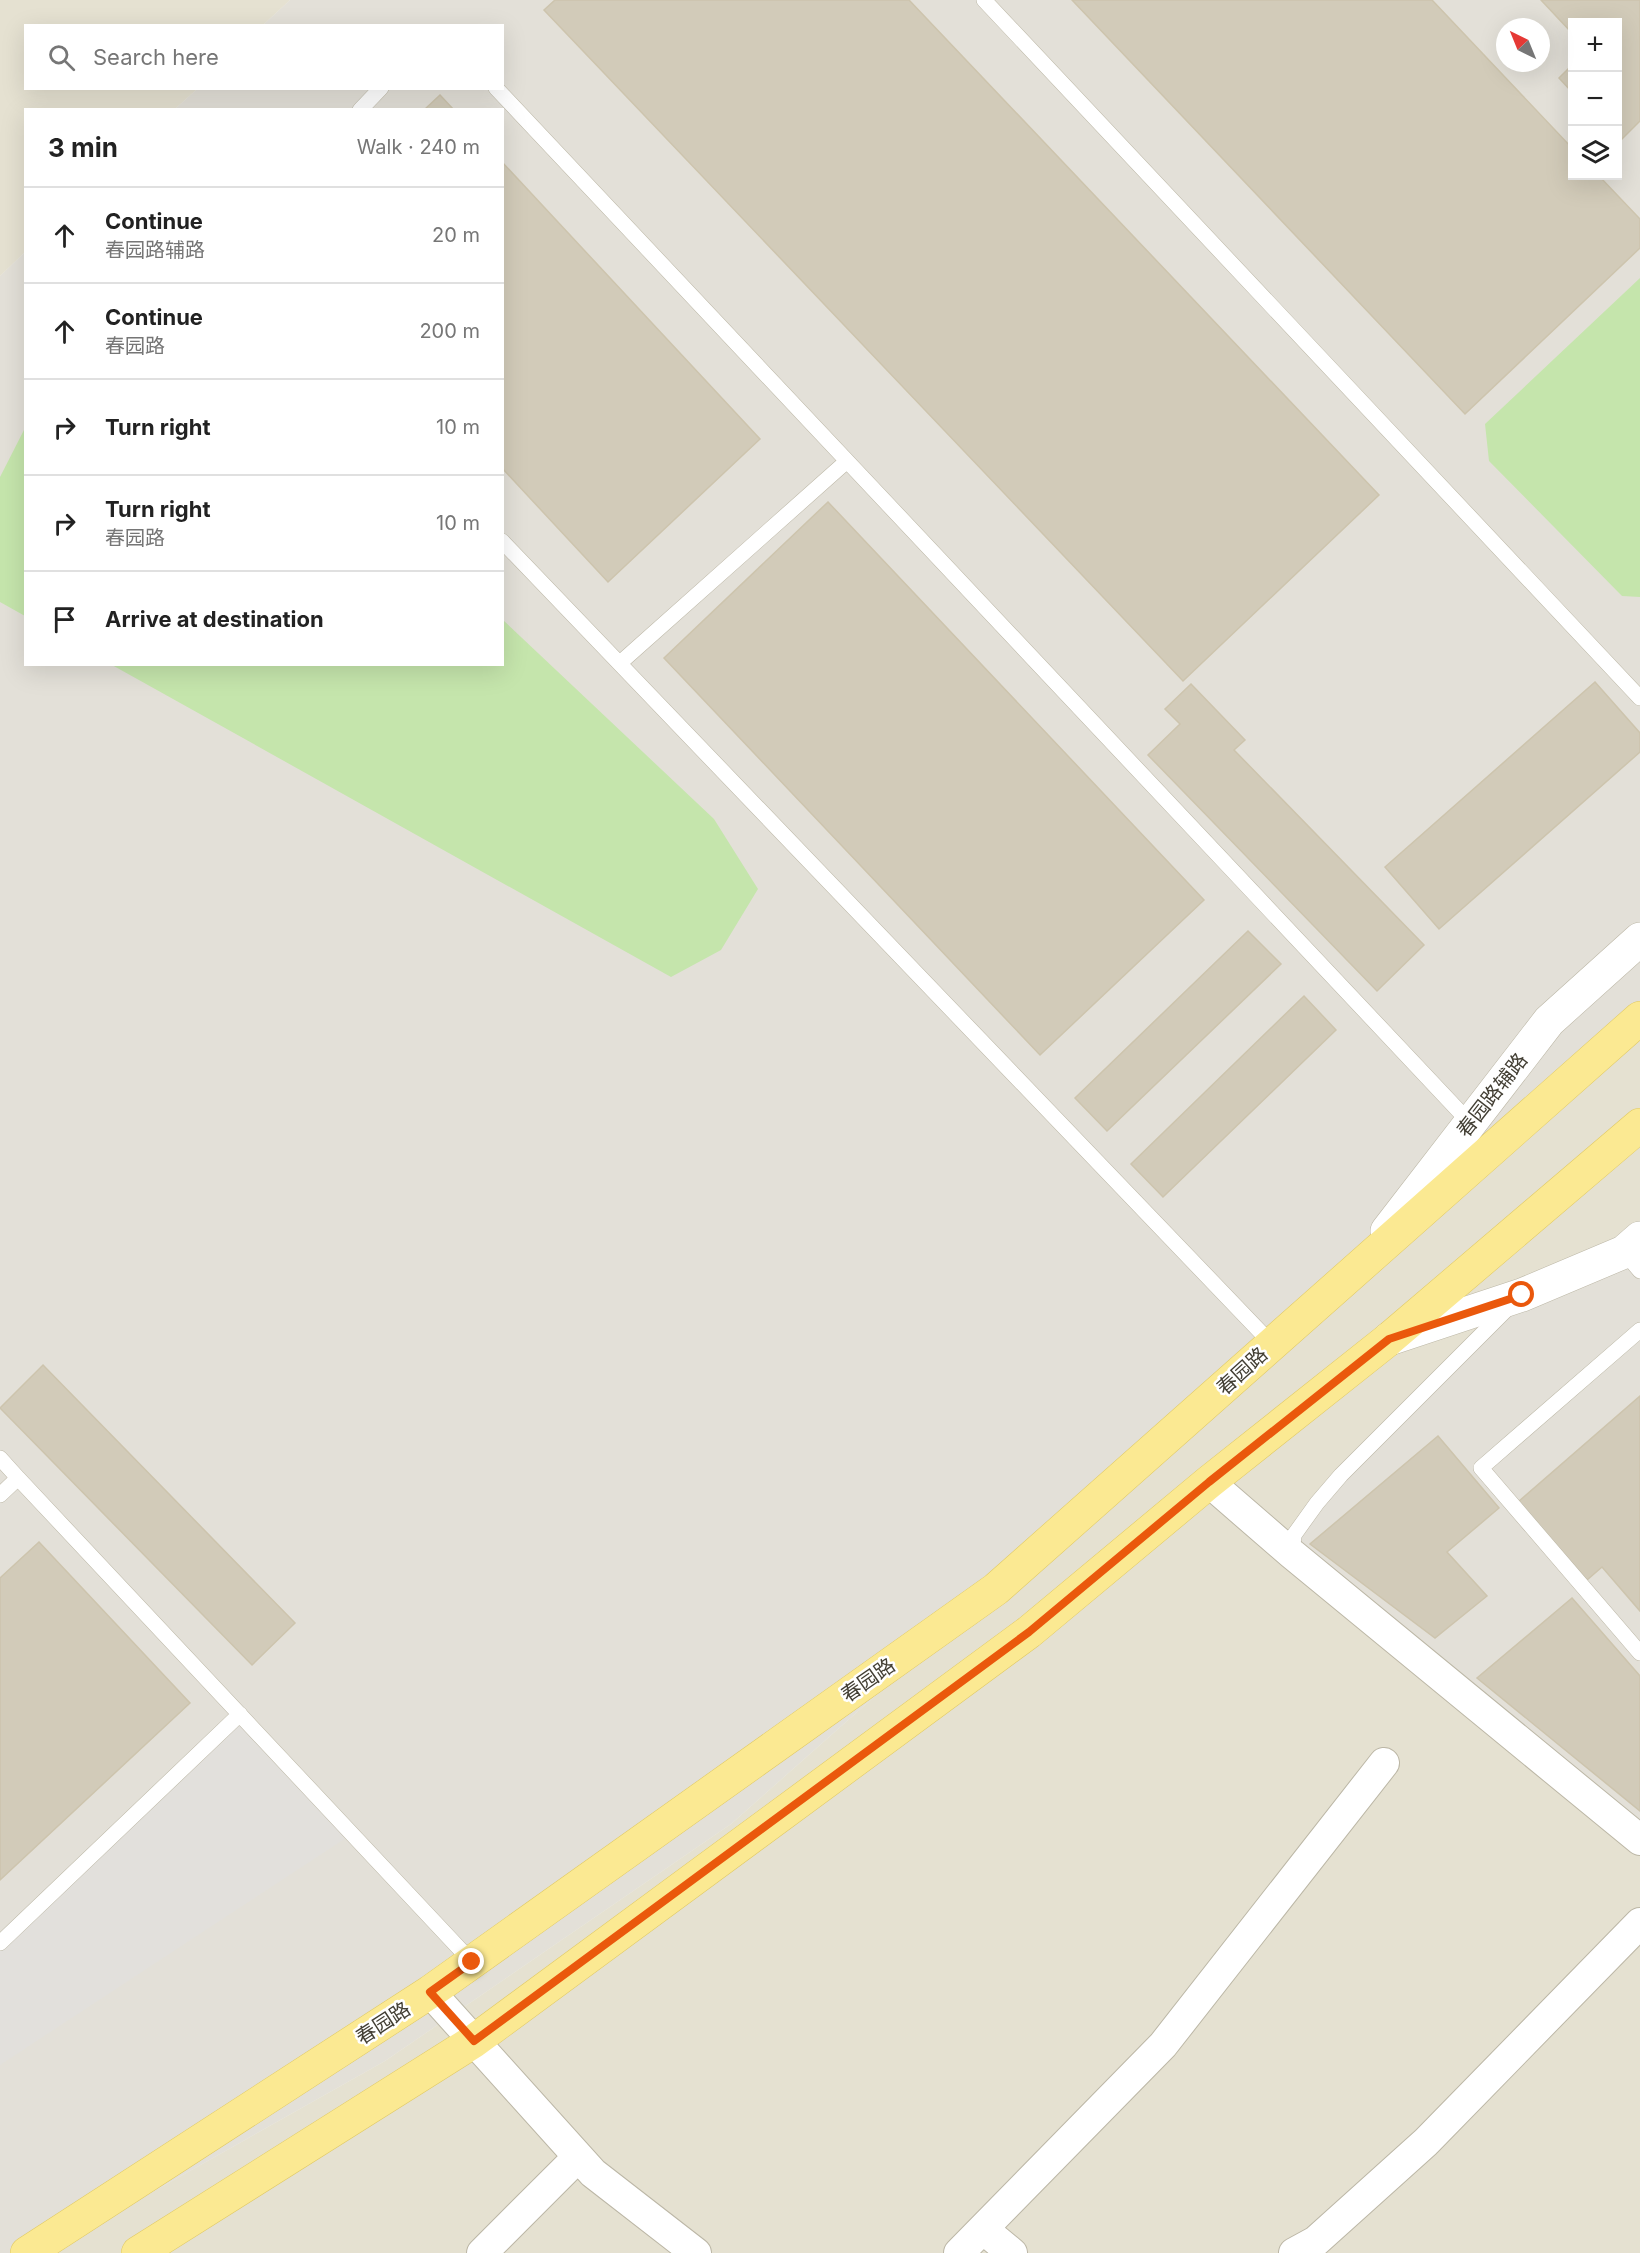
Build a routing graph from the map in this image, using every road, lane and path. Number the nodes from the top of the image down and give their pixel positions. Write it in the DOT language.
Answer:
graph roads {
  1 [pos="984,0"];
  2 [pos="379,90"];
  3 [pos="498,90"];
  4 [pos="362,108"];
  5 [pos="847,461"];
  6 [pos="504,543"];
  7 [pos="620,663"];
  8 [pos="1640,698"];
  9 [pos="1640,939"];
  10 [pos="1640,1018"];
  11 [pos="1470,1123"];
  12 [pos="1640,1125"];
  13 [pos="1494,1148"];
  14 [pos="1634,1254"];
  15 [pos="1360,1266"];
  16 [pos="1522,1295"];
  17 [pos="1640,1330"];
  18 [pos="1389,1339"];
  19 [pos="1272,1344"];
  20 [pos="0,1458"];
  21 [pos="18,1478"];
  22 [pos="1209,1482"];
  23 [pos="0,1495"];
  24 [pos="1292,1554"];
  25 [pos="1640,1653"];
  26 [pos="240,1714"];
  27 [pos="1384,1763"];
  28 [pos="1640,1840"];
  29 [pos="1640,1923"];
  30 [pos="0,1943"];
  31 [pos="472,1962"];
  32 [pos="430,1992"];
  33 [pos="474,2041"];
  34 [pos="578,2157"];
  35 [pos="982,2229"];
  36 [pos="27,2253"];
  37 [pos="138,2253"];
  38 [pos="482,2253"];
  39 [pos="696,2253"];
  40 [pos="959,2253"];
  41 [pos="1012,2253"];
  42 [pos="1294,2253"];
  1 -- 8 [label="lane"];
  2 -- 4 [label="lane"];
  3 -- 5 [label="lane"];
  5 -- 7 [label="lane"];
  5 -- 11 [label="lane"];
  6 -- 7 [label="lane"];
  7 -- 19 [label="lane"];
  9 -- 11 [label="street, 春园路辅路"];
  10 -- 13 [label="main road, 春园路"];
  11 -- 13 [label="lane"];
  11 -- 15 [label="street, 春园路辅路"];
  12 -- 18 [label="main road"];
  13 -- 15 [label="main road, 春园路"];
  14 -- 16 [label="street"];
  15 -- 19 [label="main road, 春园路"];
  16 -- 18 [label="street"];
  16 -- 24 [label="lane"];
  17 -- 25 [label="lane"];
  18 -- 22 [label="main road"];
  19 -- 31 [label="main road, 春园路"];
  20 -- 21 [label="lane"];
  21 -- 23 [label="lane"];
  21 -- 26 [label="lane"];
  22 -- 24 [label="street"];
  22 -- 33 [label="main road"];
  24 -- 28 [label="street"];
  26 -- 30 [label="lane"];
  26 -- 31 [label="lane"];
  27 -- 35 [label="street"];
  29 -- 42 [label="street"];
  31 -- 32 [label="main road, 春园路"];
  32 -- 33 [label="street"];
  32 -- 36 [label="main road, 春园路"];
  33 -- 34 [label="street"];
  33 -- 37 [label="main road"];
  34 -- 38 [label="street"];
  34 -- 39 [label="street"];
  35 -- 40 [label="street"];
  35 -- 41 [label="street"];
}
